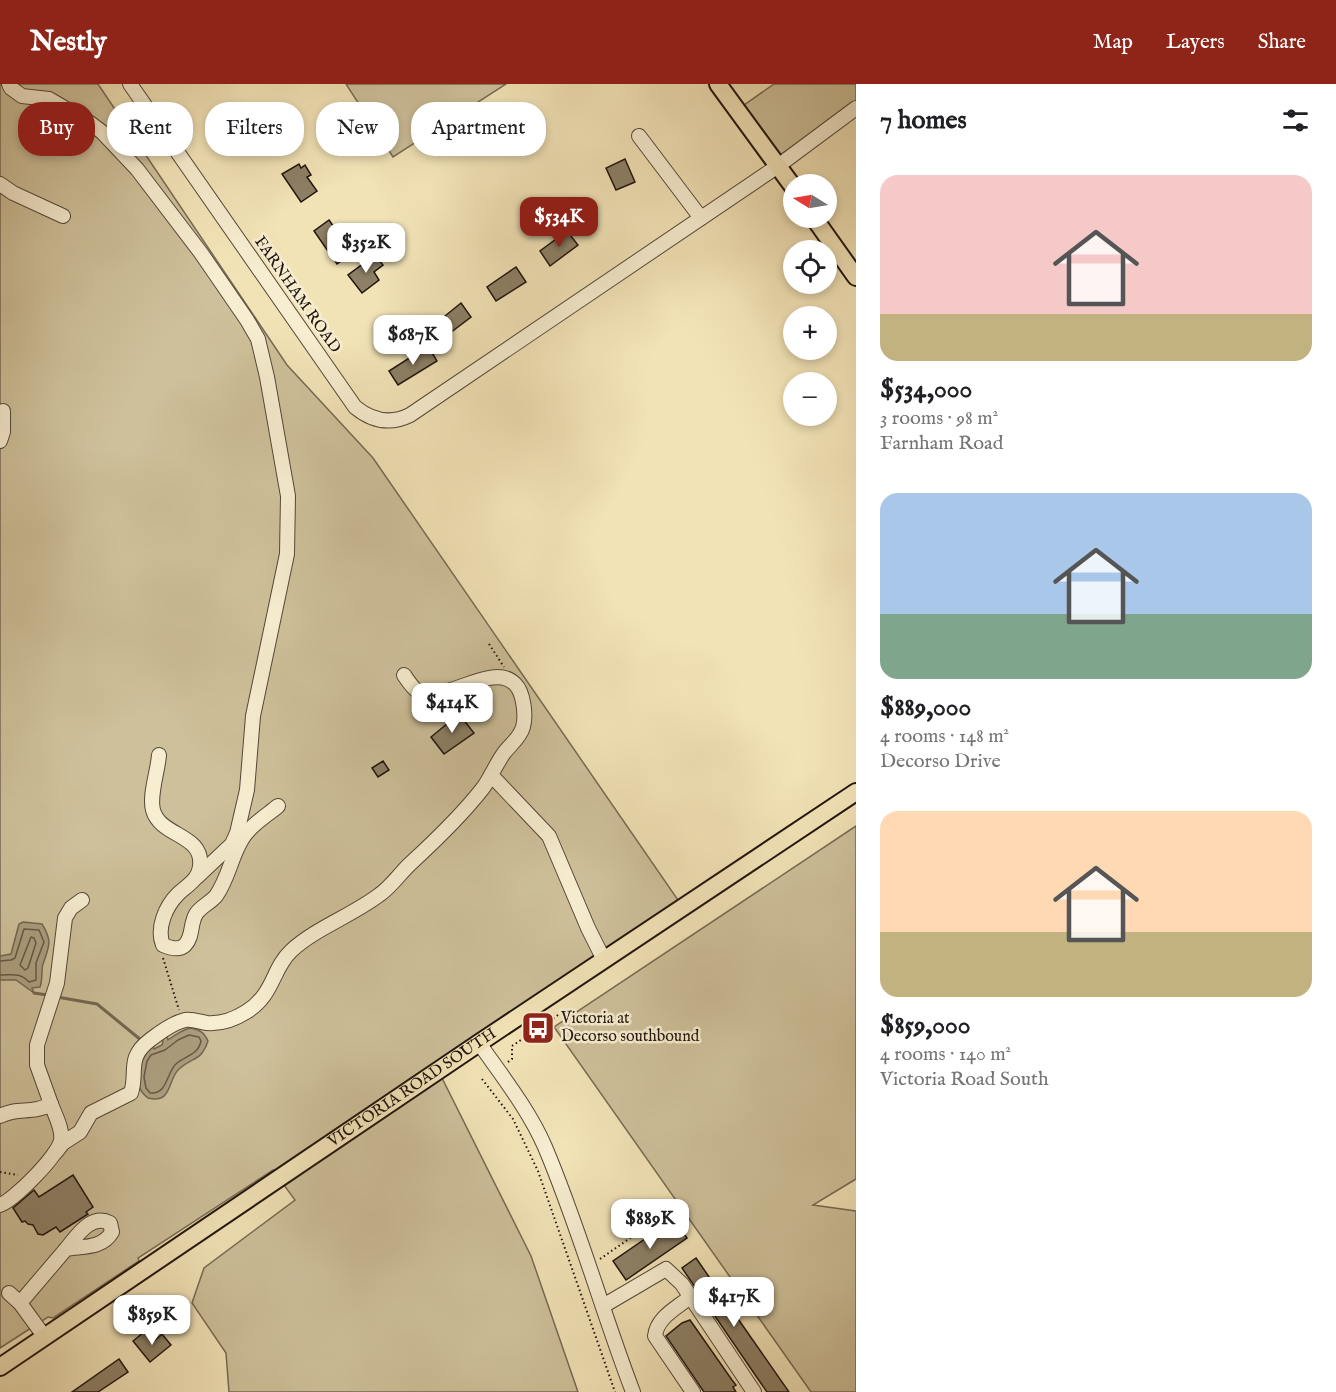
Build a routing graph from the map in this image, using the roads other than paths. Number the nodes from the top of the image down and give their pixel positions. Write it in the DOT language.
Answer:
graph roads {
  1 [pos="9,84"];
  2 [pos="130,84"];
  3 [pos="718,84"];
  4 [pos="856,108"];
  5 [pos="639,136"];
  6 [pos="778,166"];
  7 [pos="784,174"];
  8 [pos="0,184"];
  9 [pos="63,216"];
  10 [pos="700,218"];
  11 [pos="821,228"];
  12 [pos="856,277"];
  13 [pos="2,414"];
  14 [pos="2,436"];
  15 [pos="404,675"];
  16 [pos="159,755"];
  17 [pos="492,775"];
  18 [pos="856,792"];
  19 [pos="278,806"];
  20 [pos="197,877"];
  21 [pos="82,900"];
  22 [pos="604,960"];
  23 [pos="479,1043"];
  24 [pos="51,1104"];
  25 [pos="0,1116"];
  26 [pos="56,1152"];
  27 [pos="0,1205"];
  28 [pos="66,1249"];
  29 [pos="9,1293"];
  30 [pos="690,1297"];
  31 [pos="20,1303"];
  32 [pos="603,1306"];
  33 [pos="44,1336"];
  34 [pos="0,1367"];
  35 [pos="633,1392"];
  36 [pos="693,1392"];
  37 [pos="754,1392"];
  1 -- 20 [label="street"];
  2 -- 10 [label="street, FARNHAM ROAD"];
  3 -- 6 [label="main road"];
  4 -- 6 [label="street, FARNHAM ROAD"];
  5 -- 10 [label="street"];
  6 -- 7 [label="main road"];
  6 -- 10 [label="street, FARNHAM ROAD"];
  8 -- 9 [label="street"];
  11 -- 12 [label="main road"];
  13 -- 14 [label="street"];
  15 -- 17 [label="street"];
  16 -- 20 [label="street"];
  17 -- 22 [label="street"];
  17 -- 26 [label="street"];
  18 -- 22 [label="main road, VICTORIA ROAD SOUTH"];
  19 -- 20 [label="street"];
  21 -- 24 [label="street"];
  22 -- 23 [label="main road, VICTORIA ROAD SOUTH"];
  23 -- 32 [label="street"];
  23 -- 33 [label="main road, VICTORIA ROAD SOUTH"];
  24 -- 25 [label="street"];
  24 -- 26 [label="street"];
  26 -- 27 [label="street"];
  28 -- 31 [label="street"];
  29 -- 31 [label="street"];
  30 -- 32 [label="street"];
  30 -- 36 [label="street"];
  30 -- 37 [label="street"];
  31 -- 33 [label="street"];
  32 -- 35 [label="street"];
  33 -- 34 [label="main road, VICTORIA ROAD SOUTH"];
}
